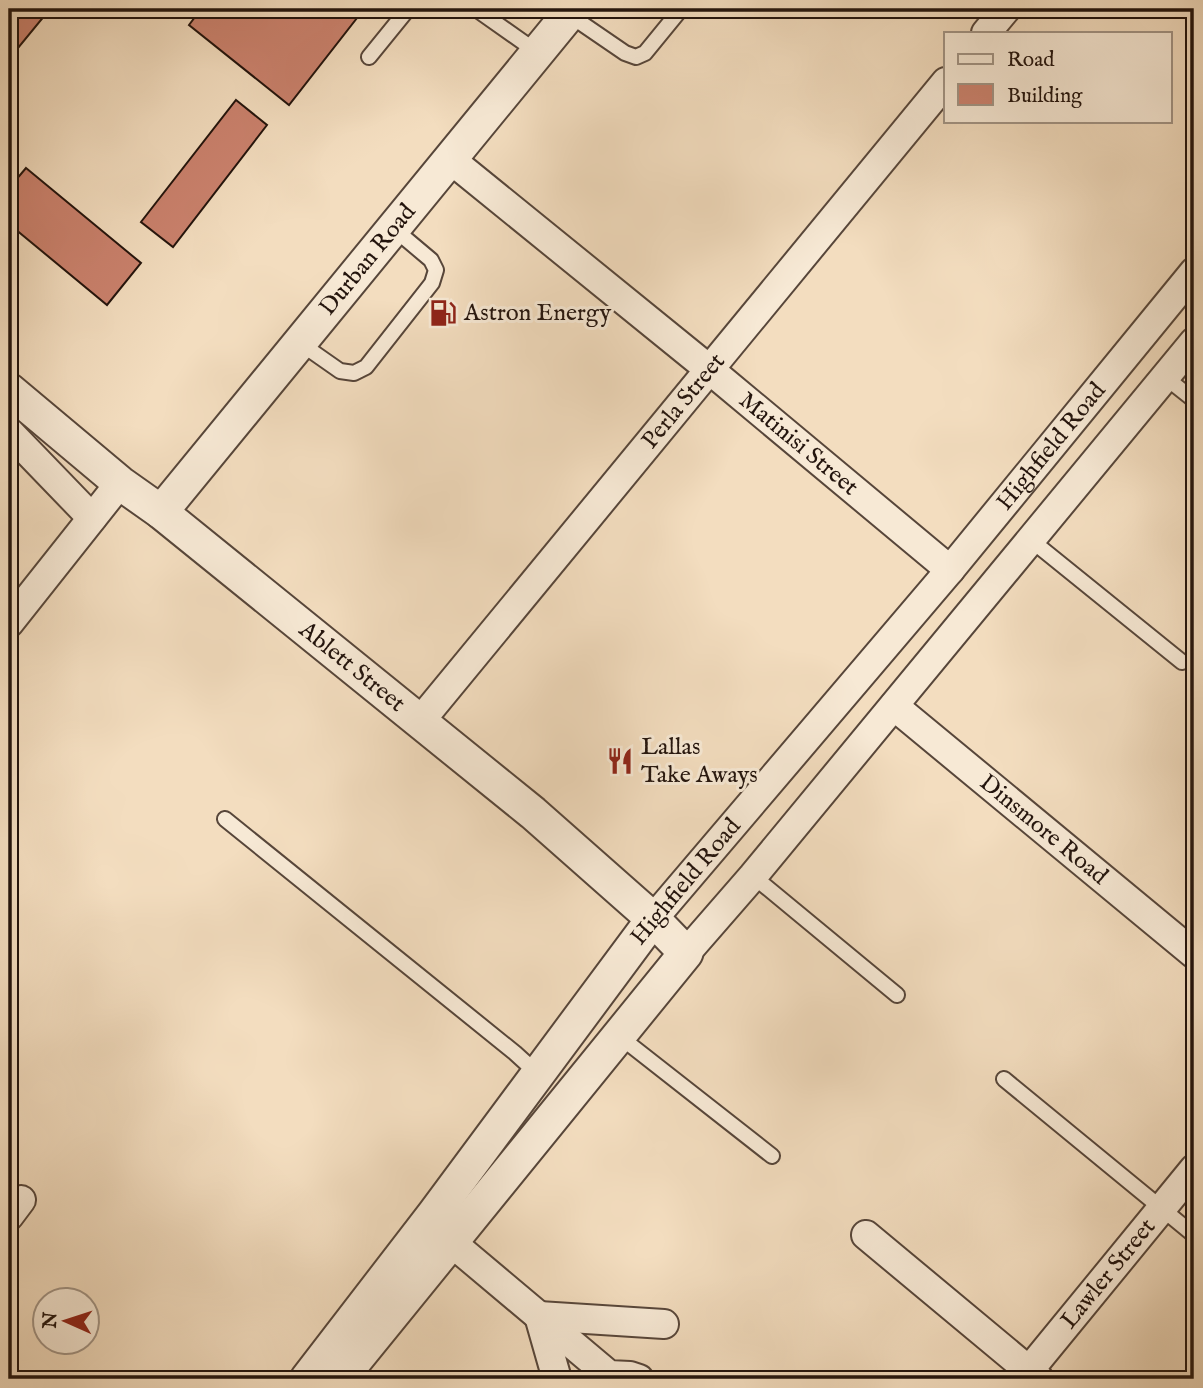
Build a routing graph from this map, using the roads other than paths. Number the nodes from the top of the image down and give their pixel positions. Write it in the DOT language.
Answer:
graph roads {
  1 [pos="408,9"];
  2 [pos="476,9"];
  3 [pos="681,9"];
  4 [pos="1006,9"];
  5 [pos="570,11"];
  6 [pos="987,32"];
  7 [pos="537,52"];
  8 [pos="369,57"];
  9 [pos="944,84"];
  10 [pos="450,159"];
  11 [pos="393,228"];
  12 [pos="1194,272"];
  13 [pos="300,342"];
  14 [pos="1194,342"];
  15 [pos="710,370"];
  16 [pos="1166,377"];
  17 [pos="9,390"];
  18 [pos="1194,400"];
  19 [pos="9,432"];
  20 [pos="120,483"];
  21 [pos="161,512"];
  22 [pos="92,518"];
  23 [pos="1031,540"];
  24 [pos="950,570"];
  25 [pos="9,623"];
  26 [pos="1182,662"];
  27 [pos="894,706"];
  28 [pos="421,720"];
  29 [pos="225,819"];
  30 [pos="753,876"];
  31 [pos="653,919"];
  32 [pos="687,953"];
  33 [pos="1194,954"];
  34 [pos="897,995"];
  35 [pos="620,1036"];
  36 [pos="538,1074"];
  37 [pos="1004,1079"];
  38 [pos="772,1156"];
  39 [pos="1194,1169"];
  40 [pos="1163,1208"];
  41 [pos="866,1235"];
  42 [pos="1194,1235"];
  43 [pos="452,1242"];
  44 [pos="539,1315"];
  45 [pos="664,1324"];
  46 [pos="1030,1376"];
  47 [pos="609,1377"];
  48 [pos="307,1379"];
  49 [pos="340,1379"];
  50 [pos="557,1379"];
  51 [pos="639,1379"];
  1 -- 8 [label="lane"];
  2 -- 7 [label="lane"];
  3 -- 5 [label="lane"];
  4 -- 6 [label="street"];
  5 -- 7 [label="street, Durban Road"];
  7 -- 10 [label="street, Durban Road"];
  9 -- 15 [label="street, Perla Street"];
  10 -- 11 [label="street, Durban Road"];
  10 -- 15 [label="street, Matinisi Street"];
  11 -- 13 [label="street, Durban Road"];
  11 -- 13 [label="lane"];
  12 -- 24 [label="street, Highfield Road"];
  13 -- 21 [label="street, Durban Road"];
  14 -- 16 [label="street, Highfield Road"];
  15 -- 24 [label="street, Matinisi Street"];
  15 -- 28 [label="street, Perla Street"];
  16 -- 18 [label="lane"];
  16 -- 23 [label="street, Highfield Road"];
  17 -- 20 [label="street, Ablett Street"];
  19 -- 22 [label="street"];
  20 -- 21 [label="street, Ablett Street"];
  20 -- 22 [label="street"];
  21 -- 28 [label="street, Ablett Street"];
  22 -- 25 [label="street"];
  23 -- 26 [label="lane"];
  23 -- 27 [label="street, Highfield Road"];
  24 -- 31 [label="street, Highfield Road"];
  27 -- 30 [label="street, Highfield Road"];
  27 -- 33 [label="street, Dinsmore Road"];
  28 -- 31 [label="street, Ablett Street"];
  29 -- 36 [label="lane"];
  30 -- 32 [label="street, Highfield Road"];
  30 -- 34 [label="lane"];
  31 -- 32 [label="street, Ablett Street"];
  31 -- 36 [label="street, Highfield Road"];
  32 -- 35 [label="street, Highfield Road"];
  35 -- 38 [label="lane"];
  35 -- 43 [label="street, Highfield Road"];
  36 -- 48 [label="street, Highfield Road"];
  37 -- 40 [label="lane"];
  39 -- 40 [label="street, Lawler Street"];
  40 -- 42 [label="lane"];
  40 -- 46 [label="street, Lawler Street"];
  41 -- 46 [label="street"];
  43 -- 44 [label="street"];
  43 -- 49 [label="street, Highfield Road"];
  44 -- 45 [label="street"];
  44 -- 47 [label="street"];
  44 -- 50 [label="street"];
  47 -- 51 [label="street"];
}
